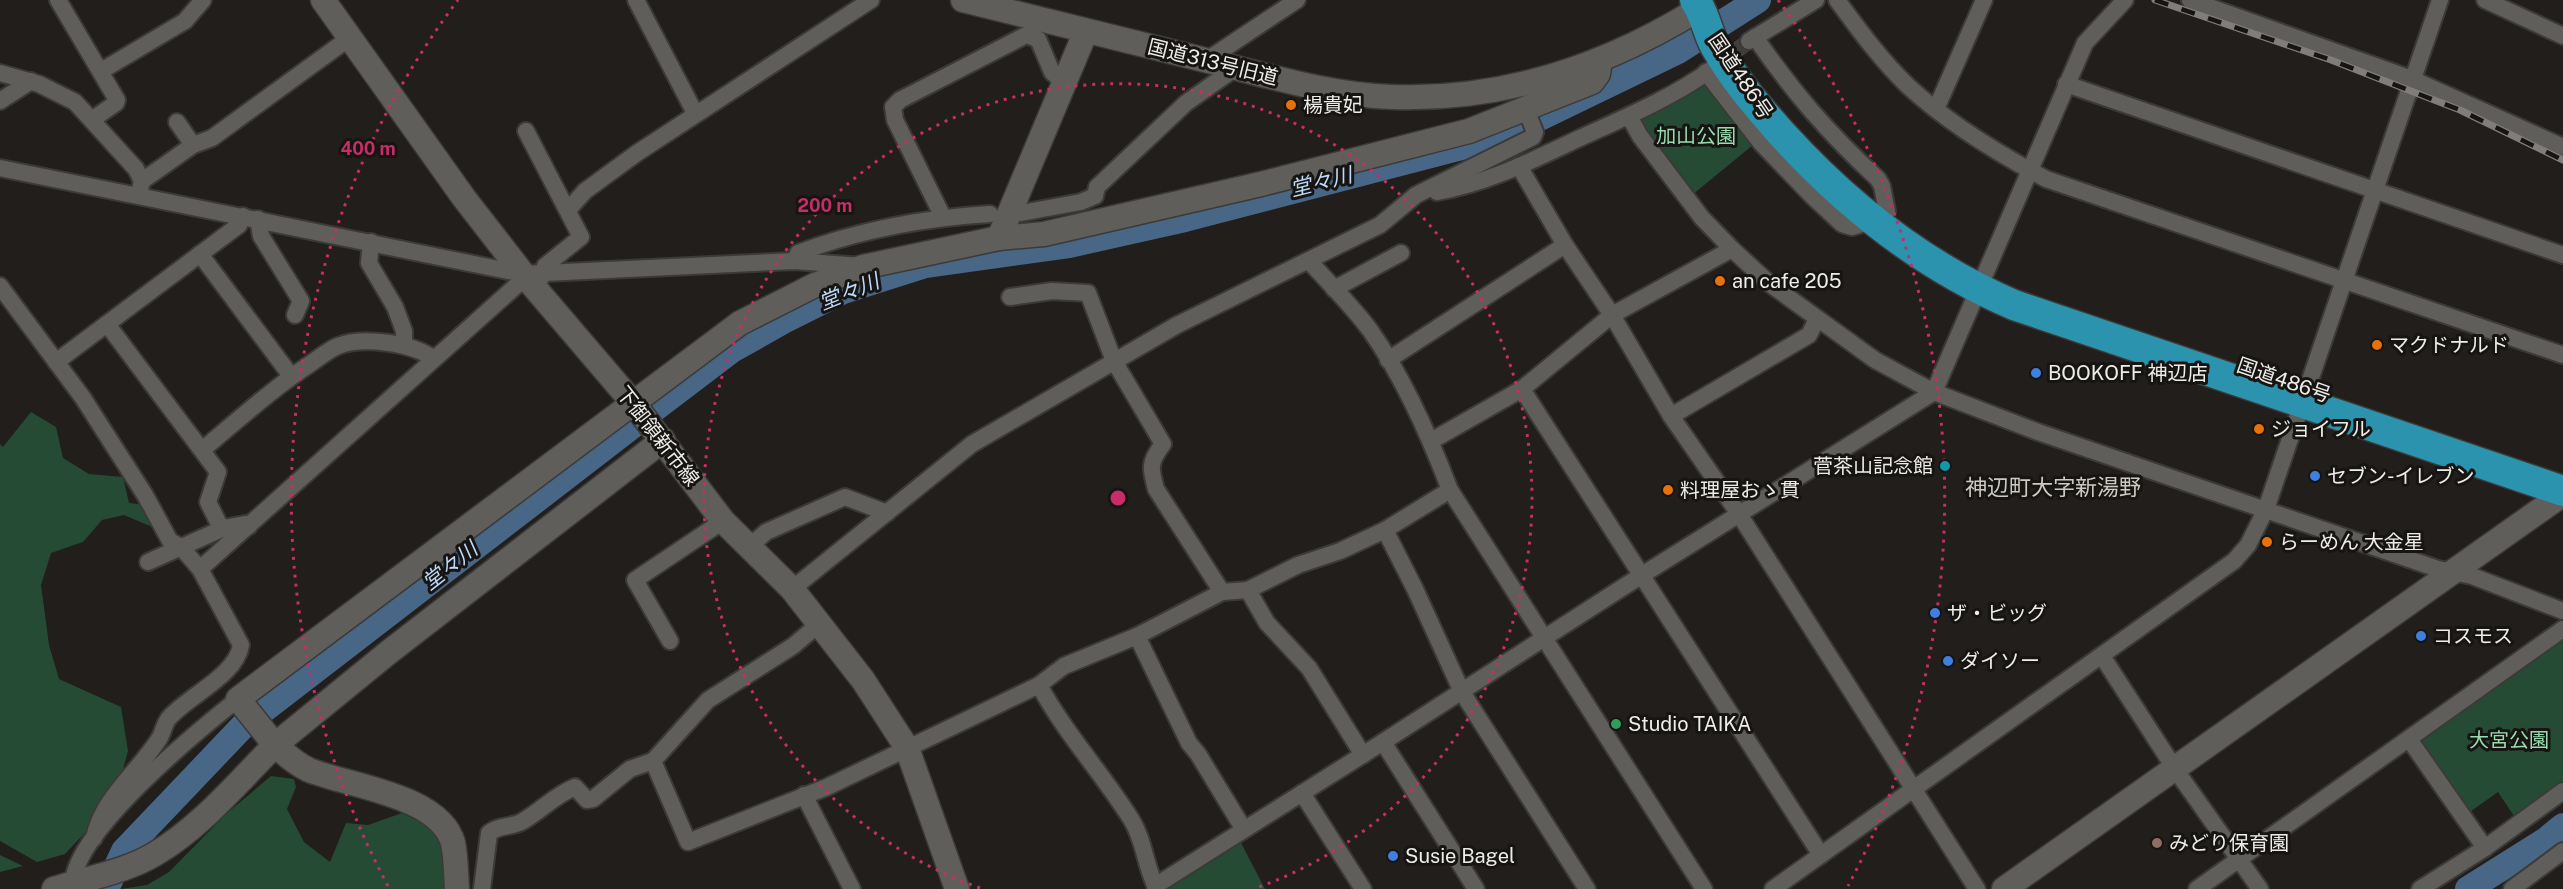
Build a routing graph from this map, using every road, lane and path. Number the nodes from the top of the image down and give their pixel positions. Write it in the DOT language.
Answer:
graph roads {
  1 [pos="58,0"];
  2 [pos="203,0"];
  3 [pos="323,0"];
  4 [pos="636,0"];
  5 [pos="871,0"];
  6 [pos="963,0"];
  7 [pos="1297,0"];
  8 [pos="1816,0"];
  9 [pos="1837,0"];
  10 [pos="1984,0"];
  11 [pos="2125,0"];
  12 [pos="2190,0"];
  13 [pos="2440,0"];
  14 [pos="2494,2"];
  15 [pos="1086,31"];
  16 [pos="1717,31"];
  17 [pos="2563,36"];
  18 [pos="348,39"];
  19 [pos="1600,61"];
  20 [pos="1218,63"];
  21 [pos="101,71"];
  22 [pos="0,73"];
  23 [pos="2412,79"];
  24 [pos="30,81"];
  25 [pos="1063,82"];
  26 [pos="2066,84"];
  27 [pos="0,101"];
  28 [pos="1936,109"];
  29 [pos="1526,110"];
  30 [pos="695,113"];
  31 [pos="1629,116"];
  32 [pos="93,119"];
  33 [pos="177,122"];
  34 [pos="526,131"];
  35 [pos="193,145"];
  36 [pos="2563,147"];
  37 [pos="1520,166"];
  38 [pos="0,168"];
  39 [pos="2029,170"];
  40 [pos="141,188"];
  41 [pos="2374,189"];
  42 [pos="1416,195"];
  43 [pos="568,210"];
  44 [pos="1021,213"];
  45 [pos="990,214"];
  46 [pos="1879,216"];
  47 [pos="251,217"];
  48 [pos="943,217"];
  49 [pos="999,238"];
  50 [pos="370,242"];
  51 [pos="1565,245"];
  52 [pos="1732,249"];
  53 [pos="1401,253"];
  54 [pos="200,254"];
  55 [pos="2563,255"];
  56 [pos="795,261"];
  57 [pos="1309,261"];
  58 [pos="862,267"];
  59 [pos="534,279"];
  60 [pos="2343,282"];
  61 [pos="1981,283"];
  62 [pos="0,286"];
  63 [pos="1334,289"];
  64 [pos="1010,297"];
  65 [pos="295,315"];
  66 [pos="1612,315"];
  67 [pos="1816,320"];
  68 [pos="106,324"];
  69 [pos="404,344"];
  70 [pos="2562,351"];
  71 [pos="434,359"];
  72 [pos="1389,360"];
  73 [pos="1114,361"];
  74 [pos="56,362"];
  75 [pos="291,376"];
  76 [pos="1522,389"];
  77 [pos="1934,392"];
  78 [pos="2304,396"];
  79 [pos="1671,416"];
  80 [pos="646,419"];
  81 [pos="1431,441"];
  82 [pos="202,450"];
  83 [pos="2563,474"];
  84 [pos="1450,490"];
  85 [pos="2563,493"];
  86 [pos="2266,509"];
  87 [pos="887,513"];
  88 [pos="1739,514"];
  89 [pos="723,521"];
  90 [pos="249,526"];
  91 [pos="224,528"];
  92 [pos="1385,530"];
  93 [pos="182,547"];
  94 [pos="749,547"];
  95 [pos="148,562"];
  96 [pos="200,569"];
  97 [pos="2456,572"];
  98 [pos="1642,575"];
  99 [pos="792,589"];
  100 [pos="1248,590"];
  101 [pos="1222,592"];
  102 [pos="2563,611"];
  103 [pos="819,624"];
  104 [pos="2563,629"];
  105 [pos="1137,636"];
  106 [pos="1545,639"];
  107 [pos="670,641"];
  108 [pos="2103,656"];
  109 [pos="1039,685"];
  110 [pos="1462,692"];
  111 [pos="240,703"];
  112 [pos="2409,739"];
  113 [pos="1383,742"];
  114 [pos="907,748"];
  115 [pos="284,751"];
  116 [pos="1363,755"];
  117 [pos="653,761"];
  118 [pos="2175,769"];
  119 [pos="1913,788"];
  120 [pos="2563,791"];
  121 [pos="1302,793"];
  122 [pos="804,795"];
  123 [pos="1244,828"];
  124 [pos="94,838"];
  125 [pos="2485,848"];
  126 [pos="2563,851"];
  127 [pos="1821,855"];
  128 [pos="2239,859"];
  129 [pos="70,884"];
  130 [pos="955,888"];
  131 [pos="1156,888"];
  132 [pos="457,889"];
  133 [pos="482,889"];
  134 [pos="852,889"];
  135 [pos="1363,889"];
  136 [pos="1476,889"];
  137 [pos="1587,889"];
  138 [pos="1704,889"];
  139 [pos="1773,889"];
  140 [pos="1977,889"];
  141 [pos="2004,889"];
  142 [pos="2197,889"];
  143 [pos="2260,889"];
  144 [pos="2420,889"];
  145 [pos="2512,889"];
  1 -- 21 [label="street"];
  2 -- 21 [label="street"];
  3 -- 18 [label="street, 下御領新市線"];
  4 -- 30 [label="street"];
  5 -- 30 [label="street"];
  6 -- 15 [label="street, 国道313号旧道"];
  7 -- 20 [label="street"];
  8 -- 16 [label="street"];
  9 -- 28 [label="street"];
  10 -- 28 [label="street"];
  11 -- 26 [label="street"];
  12 -- 23 [label="street"];
  13 -- 23 [label="street"];
  14 -- 17 [label="street"];
  15 -- 20 [label="street, 国道313号旧道"];
  15 -- 25 [label="street"];
  16 -- 19 [label="street, 国道313号旧道"];
  16 -- 31 [label="street"];
  16 -- 46 [label="highway, 国道486号"];
  16 -- 46 [label="street"];
  18 -- 35 [label="street"];
  18 -- 59 [label="street, 下御領新市線"];
  19 -- 20 [label="street, 国道313号旧道"];
  19 -- 29 [label="street"];
  20 -- 44 [label="street"];
  21 -- 32 [label="street"];
  22 -- 24 [label="street"];
  23 -- 36 [label="street"];
  23 -- 41 [label="street"];
  24 -- 27 [label="street"];
  24 -- 32 [label="street"];
  25 -- 48 [label="street"];
  25 -- 49 [label="street"];
  26 -- 39 [label="street"];
  26 -- 41 [label="street"];
  28 -- 39 [label="street"];
  29 -- 42 [label="street"];
  29 -- 49 [label="street"];
  30 -- 43 [label="street"];
  31 -- 37 [label="street"];
  31 -- 52 [label="street"];
  32 -- 40 [label="street"];
  33 -- 35 [label="street"];
  34 -- 43 [label="street"];
  35 -- 40 [label="street"];
  37 -- 42 [label="street"];
  37 -- 51 [label="street"];
  38 -- 40 [label="street"];
  39 -- 60 [label="street"];
  39 -- 61 [label="street"];
  40 -- 47 [label="street"];
  41 -- 55 [label="street"];
  41 -- 60 [label="street"];
  42 -- 57 [label="street"];
  43 -- 59 [label="street"];
  45 -- 48 [label="street"];
  46 -- 61 [label="highway, 国道486号"];
  47 -- 50 [label="street"];
  47 -- 54 [label="street"];
  47 -- 65 [label="street"];
  48 -- 56 [label="street"];
  49 -- 58 [label="street"];
  50 -- 59 [label="street"];
  50 -- 69 [label="street"];
  51 -- 66 [label="street"];
  51 -- 72 [label="street"];
  52 -- 66 [label="street"];
  52 -- 67 [label="street"];
  53 -- 63 [label="street"];
  54 -- 68 [label="street"];
  54 -- 75 [label="street"];
  56 -- 58 [label="street"];
  56 -- 59 [label="street"];
  57 -- 63 [label="street"];
  57 -- 73 [label="street"];
  58 -- 80 [label="street"];
  59 -- 71 [label="street"];
  59 -- 80 [label="street, 下御領新市線"];
  60 -- 70 [label="street"];
  60 -- 78 [label="street"];
  61 -- 77 [label="street"];
  61 -- 78 [label="highway, 国道486号"];
  62 -- 74 [label="street"];
  63 -- 72 [label="street"];
  64 -- 73 [label="street"];
  66 -- 76 [label="street"];
  66 -- 79 [label="street"];
  67 -- 77 [label="street"];
  67 -- 79 [label="street"];
  68 -- 74 [label="street"];
  68 -- 82 [label="street"];
  69 -- 71 [label="street"];
  69 -- 75 [label="street"];
  71 -- 90 [label="street"];
  72 -- 81 [label="street"];
  73 -- 87 [label="street"];
  73 -- 101 [label="street"];
  74 -- 93 [label="street"];
  75 -- 82 [label="street"];
  76 -- 81 [label="street"];
  76 -- 98 [label="street"];
  77 -- 86 [label="street"];
  77 -- 88 [label="street"];
  78 -- 83 [label="highway, 国道486号"];
  78 -- 85 [label="highway, 国道486号"];
  78 -- 86 [label="street"];
  79 -- 88 [label="street"];
  80 -- 89 [label="street, 下御領新市線"];
  80 -- 111 [label="street"];
  80 -- 115 [label="street"];
  81 -- 84 [label="street"];
  82 -- 91 [label="street"];
  84 -- 92 [label="street"];
  84 -- 106 [label="street"];
  85 -- 97 [label="street"];
  86 -- 97 [label="street"];
  86 -- 108 [label="street"];
  87 -- 94 [label="street"];
  87 -- 99 [label="street"];
  88 -- 98 [label="street"];
  88 -- 119 [label="street"];
  89 -- 94 [label="street, 下御領新市線"];
  89 -- 107 [label="street"];
  90 -- 91 [label="street"];
  90 -- 96 [label="street"];
  91 -- 93 [label="street"];
  92 -- 100 [label="street"];
  92 -- 110 [label="street"];
  93 -- 95 [label="street"];
  93 -- 96 [label="street"];
  94 -- 99 [label="street, 下御領新市線"];
  96 -- 124 [label="street"];
  97 -- 102 [label="street"];
  97 -- 118 [label="street"];
  98 -- 106 [label="street"];
  98 -- 127 [label="street"];
  99 -- 103 [label="street, 下御領新市線"];
  100 -- 101 [label="street"];
  100 -- 116 [label="street"];
  101 -- 105 [label="street"];
  103 -- 114 [label="street, 下御領新市線"];
  103 -- 117 [label="street"];
  104 -- 112 [label="street"];
  105 -- 109 [label="street"];
  105 -- 123 [label="street"];
  106 -- 110 [label="street"];
  106 -- 138 [label="street"];
  108 -- 118 [label="street"];
  108 -- 119 [label="street"];
  109 -- 114 [label="street"];
  109 -- 131 [label="street"];
  110 -- 113 [label="street"];
  110 -- 137 [label="street"];
  111 -- 115 [label="street"];
  111 -- 124 [label="street"];
  112 -- 125 [label="street"];
  112 -- 128 [label="street"];
  113 -- 116 [label="street"];
  113 -- 136 [label="street"];
  114 -- 122 [label="street"];
  114 -- 130 [label="street, 下御領新市線"];
  115 -- 129 [label="street"];
  115 -- 132 [label="street"];
  116 -- 121 [label="street"];
  117 -- 122 [label="street"];
  117 -- 133 [label="street"];
  118 -- 128 [label="street"];
  118 -- 141 [label="street"];
  119 -- 127 [label="street"];
  119 -- 140 [label="street"];
  120 -- 125 [label="street"];
  121 -- 123 [label="street"];
  121 -- 135 [label="street"];
  122 -- 134 [label="street"];
  123 -- 131 [label="street"];
  124 -- 129 [label="street"];
  125 -- 144 [label="street"];
  126 -- 145 [label="street"];
  127 -- 139 [label="street"];
  128 -- 142 [label="street"];
  128 -- 143 [label="street"];
}
